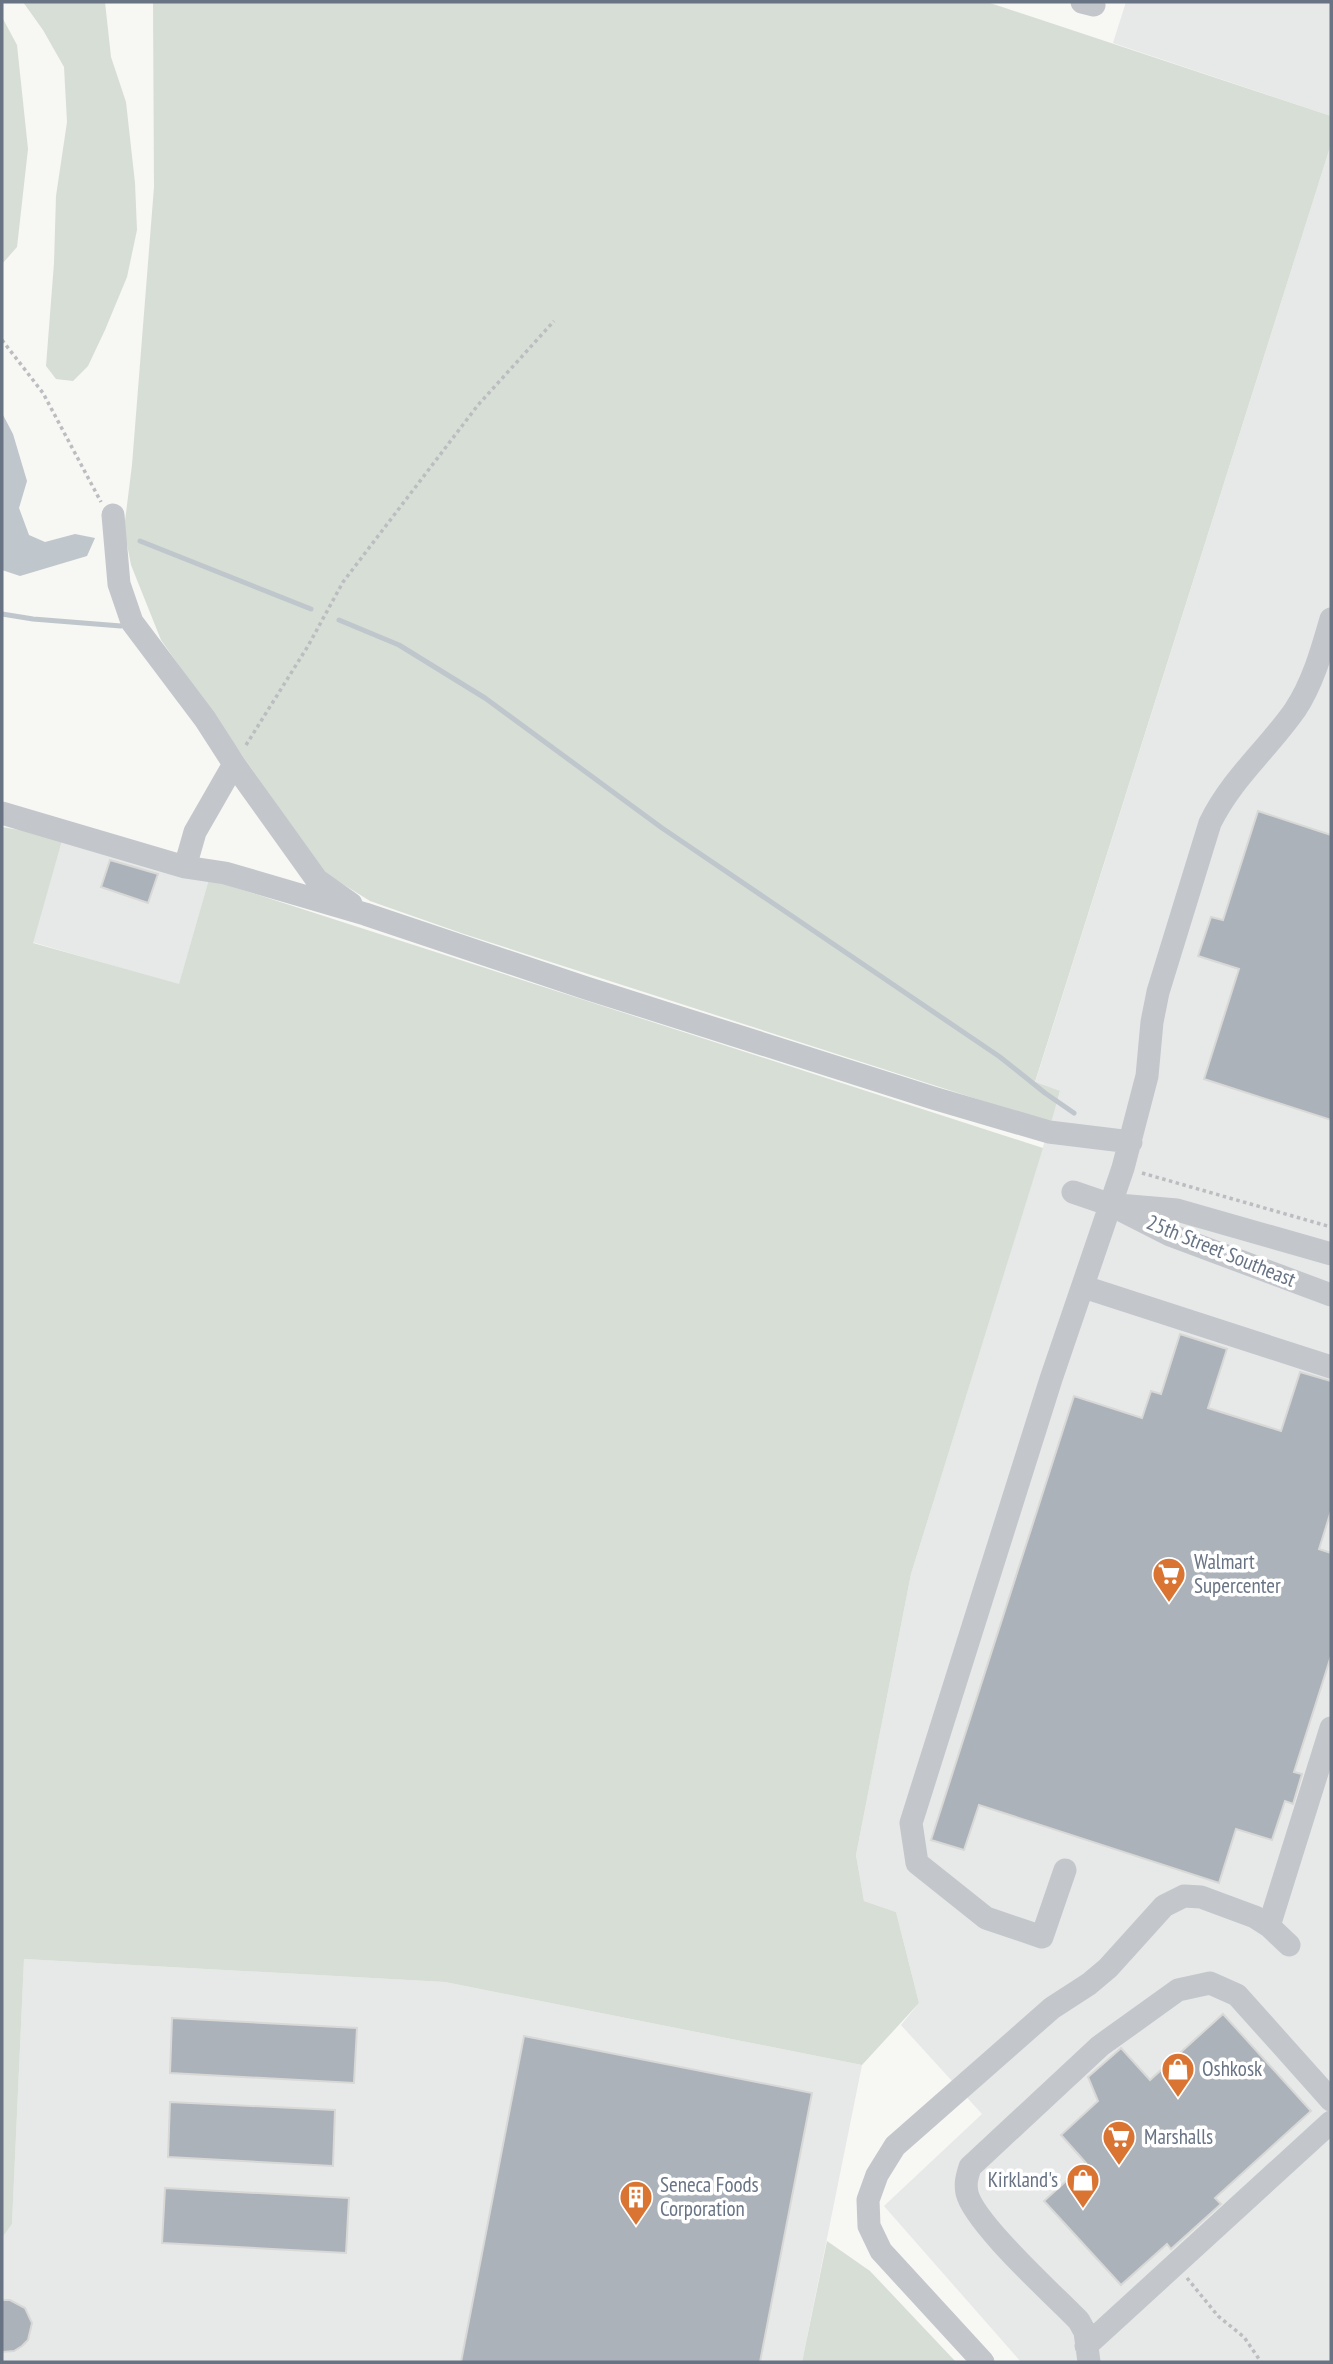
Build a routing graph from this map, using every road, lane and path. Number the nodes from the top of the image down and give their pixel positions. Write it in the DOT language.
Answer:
graph roads {
  1 [pos="554,321"];
  2 [pos="2,340"];
  3 [pos="113,514"];
  4 [pos="1331,619"];
  5 [pos="234,764"];
  6 [pos="2,813"];
  7 [pos="185,867"];
  8 [pos="365,914"];
  9 [pos="1131,1142"];
  10 [pos="1123,1168"];
  11 [pos="1073,1192"];
  12 [pos="1111,1205"];
  13 [pos="1331,1227"];
  14 [pos="1331,1254"];
  15 [pos="1084,1287"];
  16 [pos="1331,1295"];
  17 [pos="1331,1367"];
  18 [pos="1331,1728"];
  19 [pos="1065,1870"];
  20 [pos="1269,1926"];
  21 [pos="1289,1945"];
  22 [pos="1331,2100"];
  23 [pos="1331,2122"];
  24 [pos="1175,2265"];
  25 [pos="1087,2354"];
  26 [pos="983,2362"];
  27 [pos="1261,2362"];
  1 -- 5 [label="path"];
  2 -- 3 [label="path"];
  3 -- 5 [label="street"];
  4 -- 9 [label="street"];
  5 -- 7 [label="street"];
  5 -- 8 [label="street"];
  6 -- 7 [label="street"];
  7 -- 8 [label="street"];
  8 -- 9 [label="street"];
  9 -- 10 [label="street"];
  10 -- 12 [label="street"];
  10 -- 13 [label="path"];
  11 -- 12 [label="street, 25th Street Southeast"];
  12 -- 14 [label="street, 25th Street Southeast"];
  12 -- 15 [label="street"];
  12 -- 16 [label="street, 25th Street Southeast"];
  15 -- 17 [label="street"];
  15 -- 19 [label="street"];
  18 -- 20 [label="street"];
  20 -- 21 [label="street"];
  20 -- 26 [label="street"];
  22 -- 25 [label="street"];
  23 -- 24 [label="street"];
  24 -- 25 [label="street"];
  24 -- 27 [label="path"];
}
